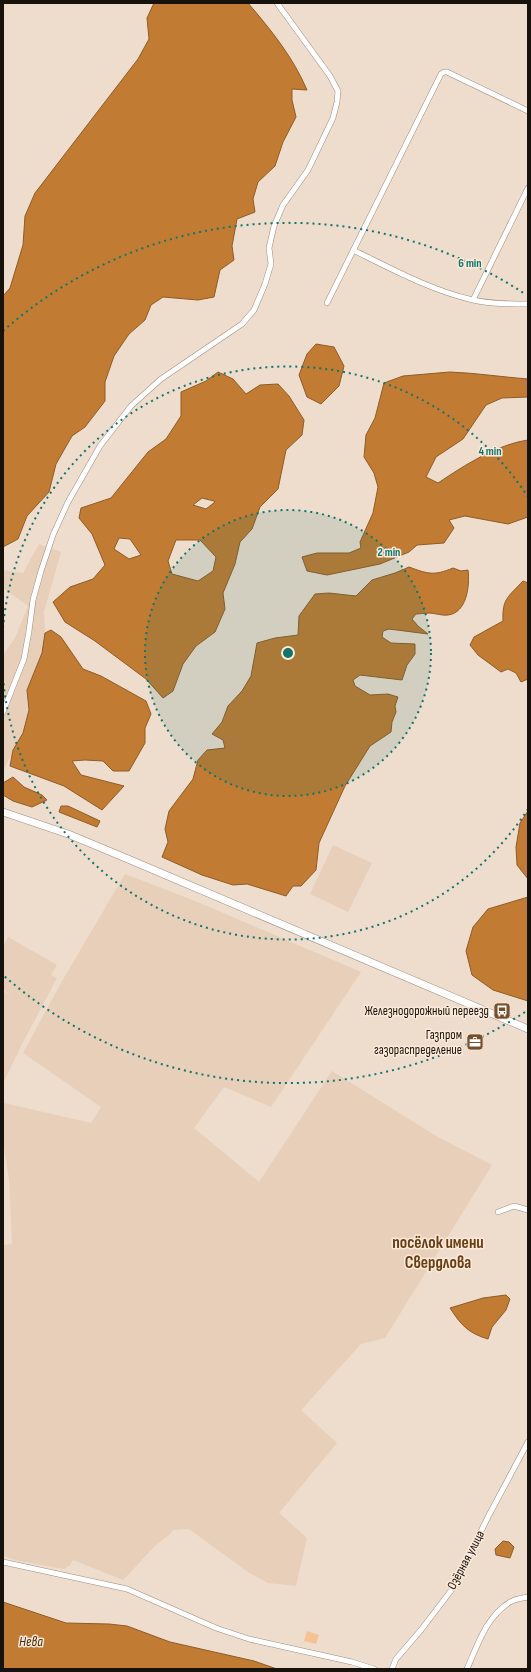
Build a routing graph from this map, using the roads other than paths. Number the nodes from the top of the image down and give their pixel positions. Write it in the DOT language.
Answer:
graph roads {
  1 [pos="276,3"];
  2 [pos="528,112"];
  3 [pos="528,188"];
  4 [pos="353,250"];
  5 [pos="473,300"];
  6 [pos="327,303"];
  7 [pos="528,304"];
  8 [pos="3,712"];
  9 [pos="3,812"];
  10 [pos="528,1030"];
  11 [pos="528,1210"];
  12 [pos="498,1212"];
  13 [pos="528,1442"];
  14 [pos="3,1562"];
  15 [pos="528,1597"];
  16 [pos="374,1669"];
  17 [pos="392,1669"];
  18 [pos="466,1669"];
  1 -- 8 [label="street"];
  2 -- 4 [label="street"];
  3 -- 5 [label="street"];
  4 -- 5 [label="street"];
  4 -- 6 [label="street"];
  5 -- 7 [label="street"];
  9 -- 10 [label="main road"];
  11 -- 12 [label="street"];
  13 -- 17 [label="street, Озёрная улица"];
  14 -- 16 [label="street"];
  15 -- 18 [label="street"];
}
